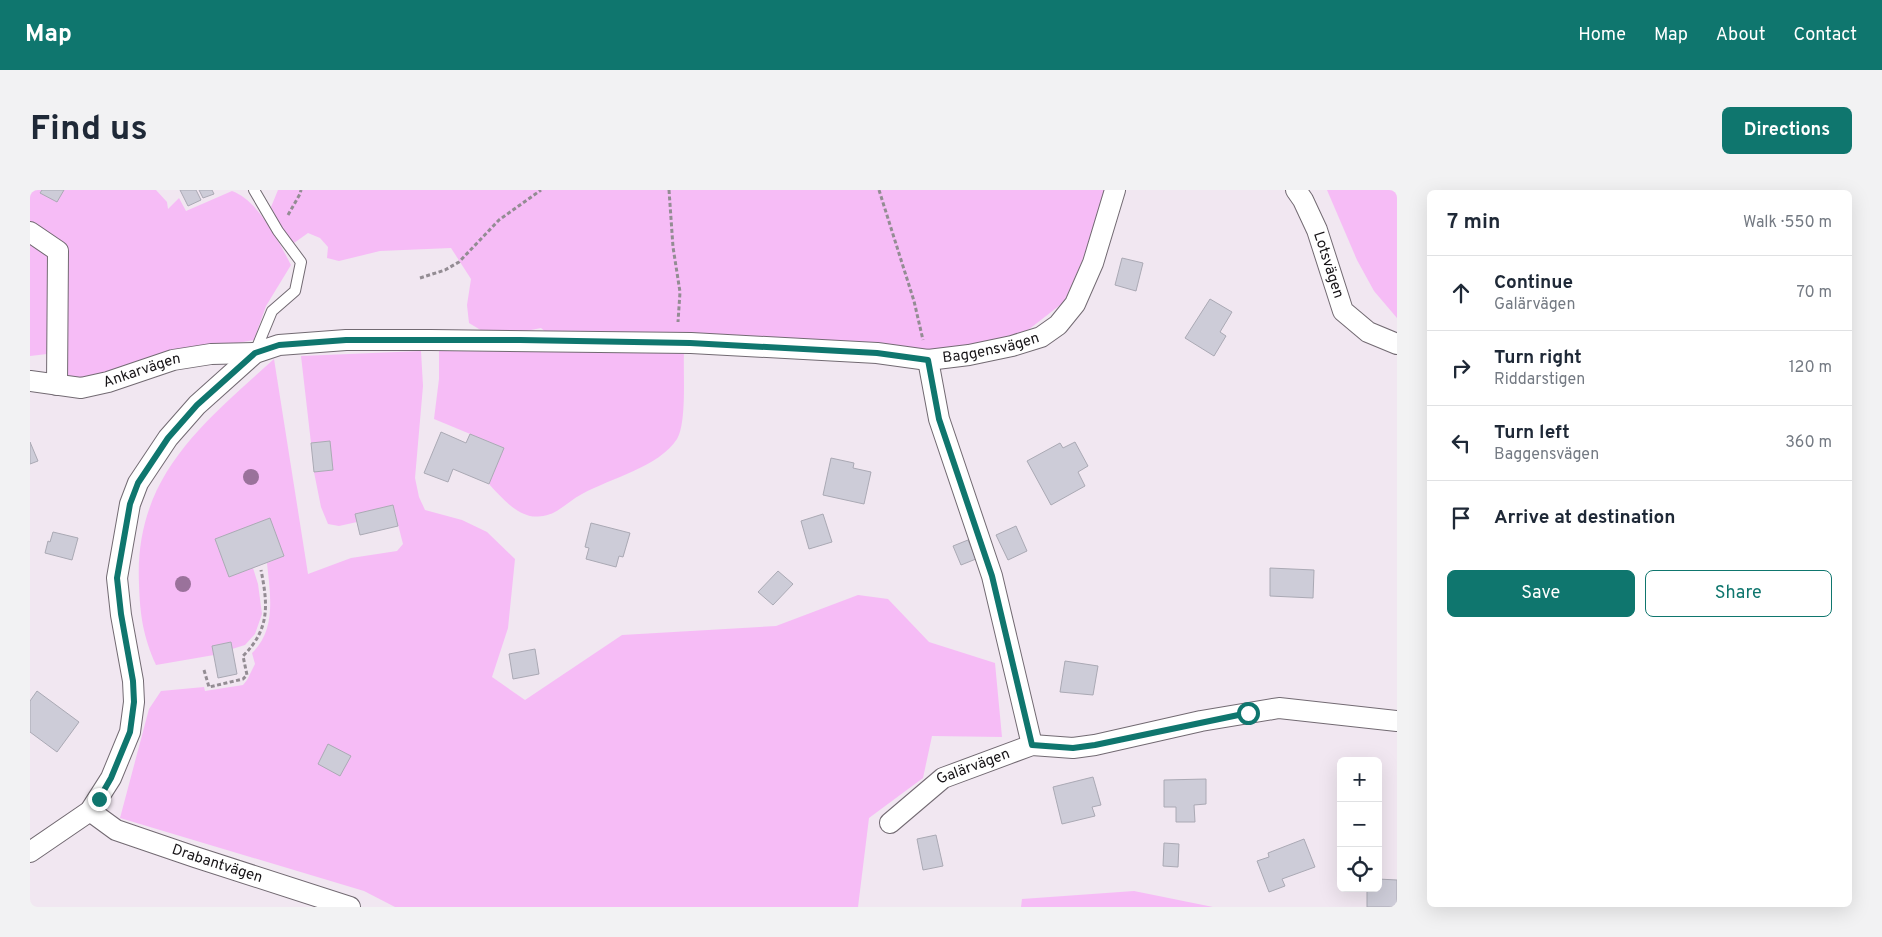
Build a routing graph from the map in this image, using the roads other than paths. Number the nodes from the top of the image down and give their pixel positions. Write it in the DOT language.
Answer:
graph roads {
  1 [pos="254,190"];
  2 [pos="1115,190"];
  3 [pos="1296,190"];
  4 [pos="30,232"];
  5 [pos="1397,344"];
  6 [pos="255,353"];
  7 [pos="928,360"];
  8 [pos="30,381"];
  9 [pos="57,385"];
  10 [pos="1397,721"];
  11 [pos="1032,745"];
  12 [pos="90,811"];
  13 [pos="890,823"];
  14 [pos="30,852"];
  15 [pos="350,907"];
  1 -- 6 [label="lane"];
  2 -- 7 [label="street, Baggensvägen"];
  3 -- 5 [label="street, Lotsvägen"];
  4 -- 9 [label="street"];
  6 -- 7 [label="street, Baggensvägen"];
  6 -- 9 [label="street, Ankarvägen"];
  6 -- 12 [label="street, Baggensvägen"];
  7 -- 11 [label="street"];
  8 -- 9 [label="street, Ankarvägen"];
  10 -- 11 [label="street, Galärvägen"];
  11 -- 13 [label="street, Galärvägen"];
  12 -- 14 [label="street, Baggensvägen"];
  12 -- 15 [label="street, Drabantvägen"];
}
